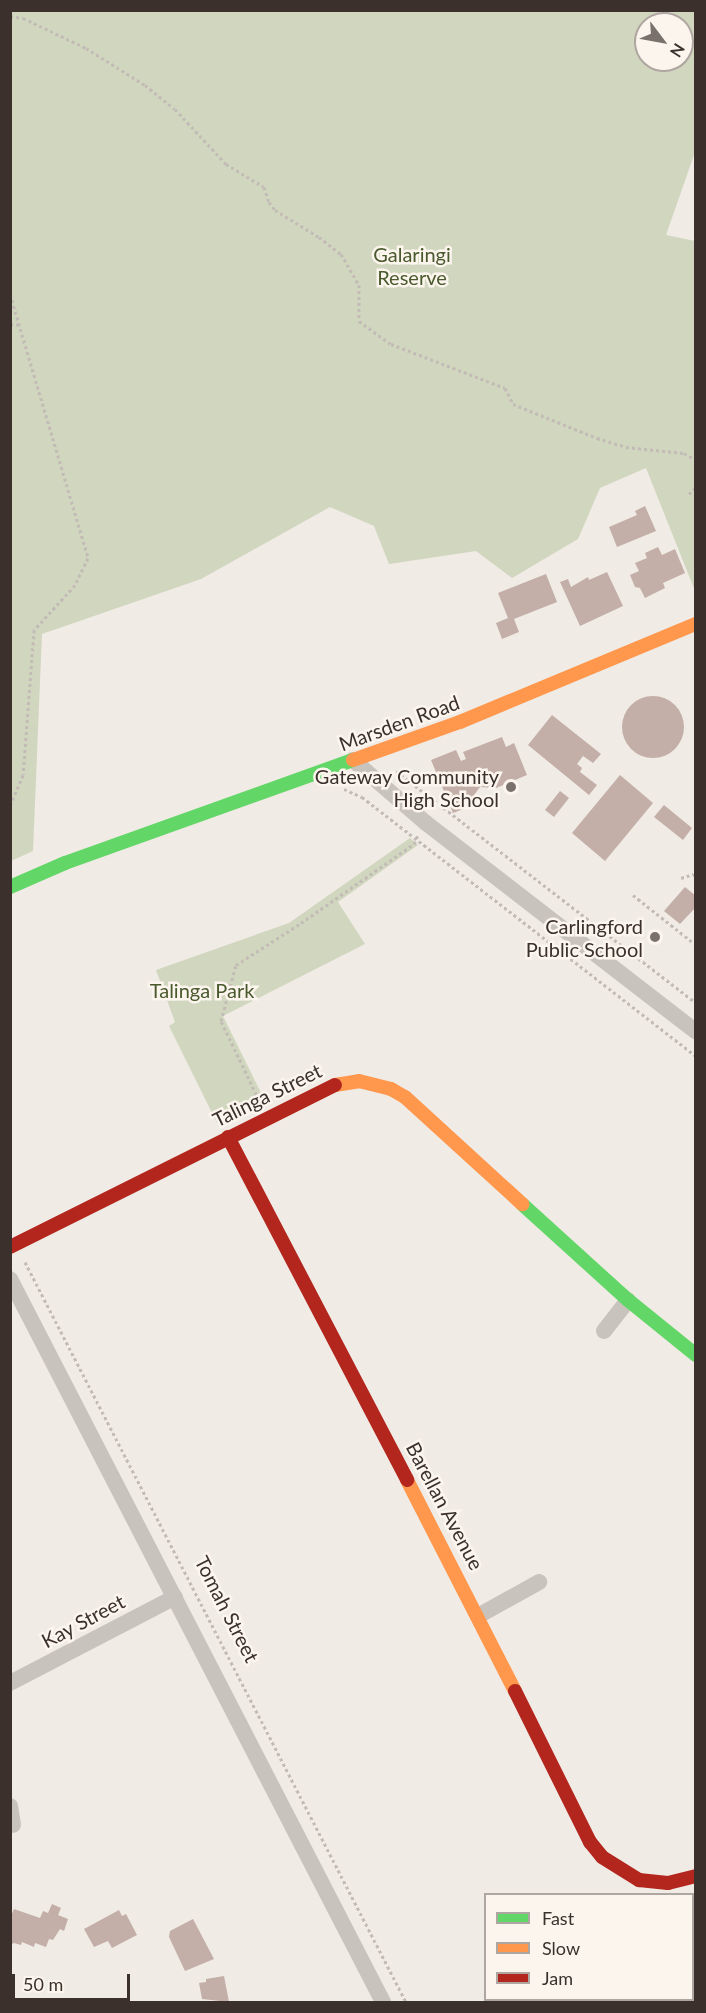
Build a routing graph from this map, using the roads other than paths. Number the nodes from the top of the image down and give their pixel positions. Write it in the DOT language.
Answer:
graph roads {
  1 [pos="696,624"];
  2 [pos="353,760"];
  3 [pos="10,887"];
  4 [pos="696,1032"];
  5 [pos="228,1137"];
  6 [pos="13,1246"];
  7 [pos="10,1279"];
  8 [pos="628,1300"];
  9 [pos="604,1331"];
  10 [pos="696,1355"];
  11 [pos="539,1582"];
  12 [pos="175,1597"];
  13 [pos="478,1616"];
  14 [pos="10,1683"];
  15 [pos="10,1806"];
  16 [pos="13,1825"];
  17 [pos="695,1878"];
  18 [pos="637,1887"];
  19 [pos="383,2002"];
  1 -- 2 [label="main road, Marsden Road"];
  2 -- 3 [label="main road, Marsden Road"];
  2 -- 4 [label="street"];
  5 -- 6 [label="main road, Talinga Street"];
  5 -- 8 [label="main road, Talinga Street"];
  5 -- 13 [label="main road, Barellan Avenue"];
  7 -- 12 [label="street, Tomah Street"];
  8 -- 9 [label="street"];
  8 -- 10 [label="main road, Talinga Street"];
  11 -- 13 [label="street"];
  12 -- 14 [label="street, Kay Street"];
  12 -- 19 [label="street, Tomah Street"];
  13 -- 18 [label="main road, Barellan Avenue"];
  15 -- 16 [label="street"];
  17 -- 18 [label="main road, Barellan Avenue"];
}
